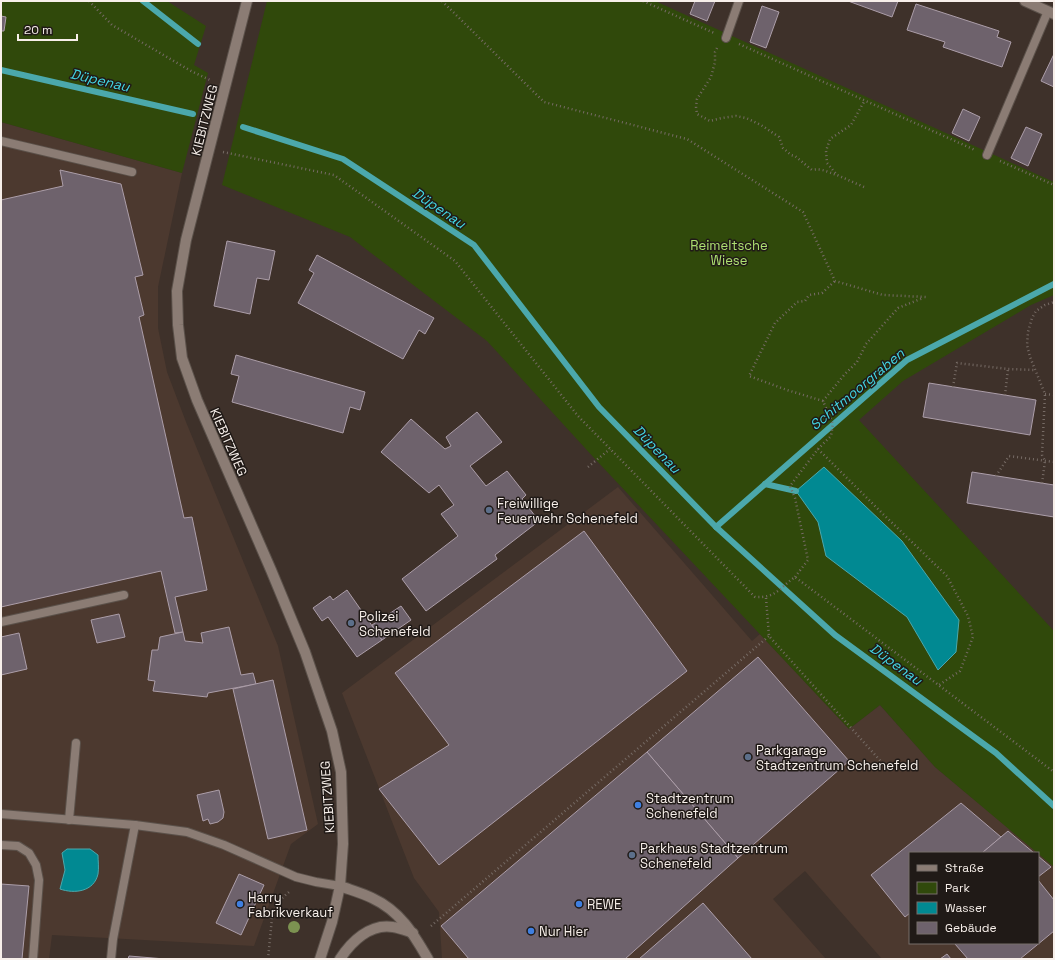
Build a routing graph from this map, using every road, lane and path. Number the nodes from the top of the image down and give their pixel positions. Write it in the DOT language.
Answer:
graph roads {
  1 [pos="89,1"];
  2 [pos="247,1"];
  3 [pos="442,1"];
  4 [pos="643,1"];
  5 [pos="739,1"];
  6 [pos="1025,1"];
  7 [pos="1051,13"];
  8 [pos="725,37"];
  9 [pos="210,80"];
  10 [pos="865,100"];
  11 [pos="1,141"];
  12 [pos="223,152"];
  13 [pos="988,155"];
  14 [pos="132,172"];
  15 [pos="836,175"];
  16 [pos="1054,185"];
  17 [pos="864,187"];
  18 [pos="835,281"];
  19 [pos="1054,302"];
  20 [pos="1008,369"];
  21 [pos="1035,370"];
  22 [pos="953,387"];
  23 [pos="1045,394"];
  24 [pos="1005,395"];
  25 [pos="1054,395"];
  26 [pos="823,401"];
  27 [pos="610,449"];
  28 [pos="818,449"];
  29 [pos="1045,461"];
  30 [pos="1054,462"];
  31 [pos="588,467"];
  32 [pos="996,476"];
  33 [pos="1042,483"];
  34 [pos="795,577"];
  35 [pos="124,595"];
  36 [pos="766,598"];
  37 [pos="1,622"];
  38 [pos="769,636"];
  39 [pos="939,685"];
  40 [pos="76,742"];
  41 [pos="885,766"];
  42 [pos="1054,772"];
  43 [pos="1,814"];
  44 [pos="69,820"];
  45 [pos="135,825"];
  46 [pos="1,845"];
  47 [pos="340,886"];
  48 [pos="290,890"];
  49 [pos="431,926"];
  50 [pos="414,933"];
  51 [pos="33,959"];
  52 [pos="111,959"];
  53 [pos="268,959"];
  54 [pos="320,959"];
  55 [pos="340,959"];
  56 [pos="428,959"];
  1 -- 9 [label="path"];
  2 -- 47 [label="street, KIEBITZWEG"];
  3 -- 18 [label="path"];
  4 -- 8 [label="path"];
  5 -- 8 [label="lane"];
  6 -- 7 [label="street"];
  7 -- 13 [label="lane"];
  8 -- 10 [label="path"];
  8 -- 15 [label="path"];
  10 -- 13 [label="path"];
  10 -- 15 [label="path"];
  11 -- 14 [label="lane"];
  12 -- 27 [label="path"];
  13 -- 16 [label="path"];
  15 -- 17 [label="path"];
  18 -- 26 [label="path"];
  18 -- 26 [label="path"];
  19 -- 21 [label="path"];
  20 -- 21 [label="path"];
  20 -- 22 [label="path"];
  20 -- 24 [label="path"];
  21 -- 23 [label="path"];
  23 -- 25 [label="path"];
  23 -- 29 [label="path"];
  26 -- 28 [label="path"];
  27 -- 31 [label="path"];
  27 -- 36 [label="path"];
  28 -- 34 [label="path"];
  28 -- 39 [label="path"];
  29 -- 30 [label="path"];
  29 -- 32 [label="path"];
  29 -- 33 [label="path"];
  34 -- 36 [label="path"];
  34 -- 39 [label="path"];
  35 -- 37 [label="lane"];
  36 -- 38 [label="path"];
  38 -- 41 [label="path"];
  38 -- 49 [label="path"];
  39 -- 42 [label="path"];
  40 -- 44 [label="lane"];
  43 -- 44 [label="lane"];
  44 -- 45 [label="lane"];
  45 -- 47 [label="lane"];
  45 -- 52 [label="lane"];
  46 -- 51 [label="lane"];
  47 -- 50 [label="street"];
  47 -- 54 [label="street, KIEBITZWEG"];
  48 -- 53 [label="path"];
  50 -- 55 [label="street"];
  50 -- 56 [label="street"];
}
